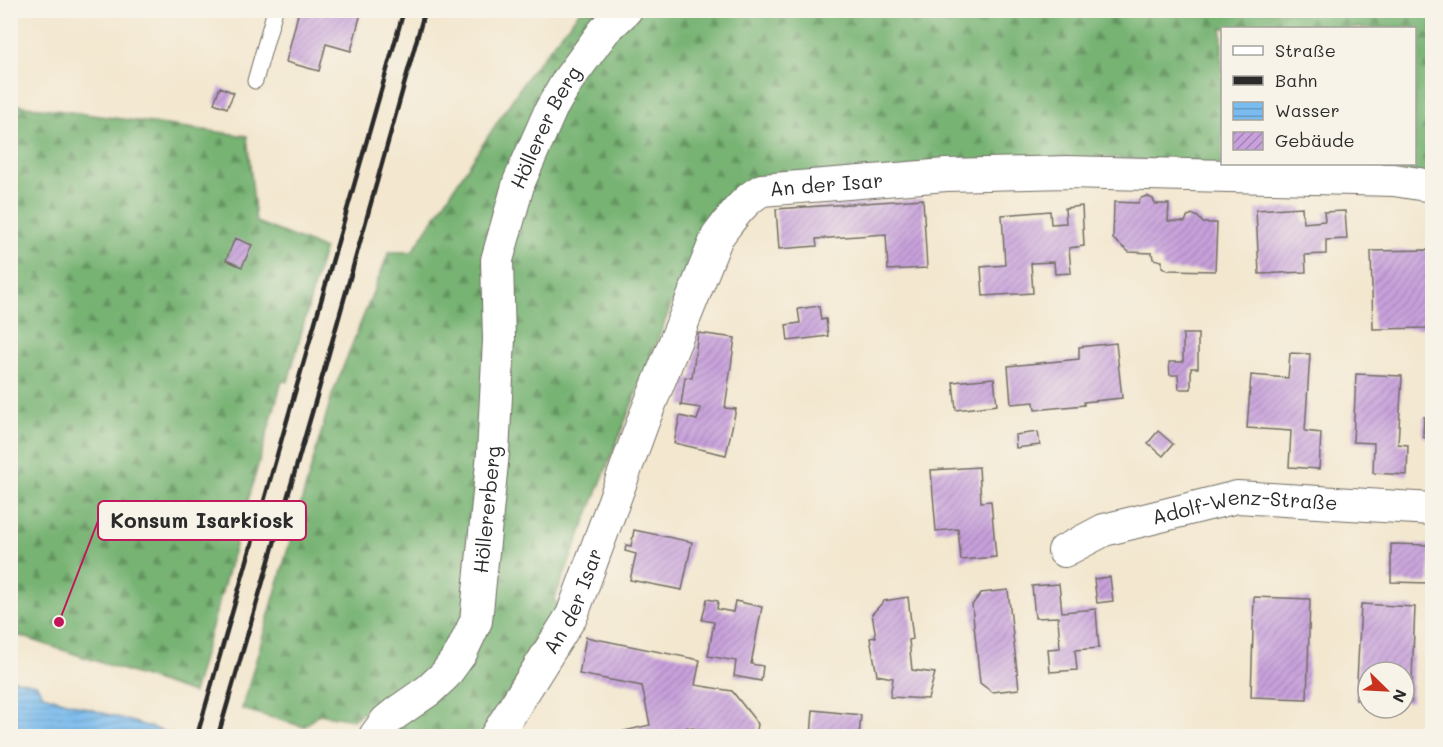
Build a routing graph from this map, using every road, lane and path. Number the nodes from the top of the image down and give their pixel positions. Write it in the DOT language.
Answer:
graph roads {
  1 [pos="275,10"];
  2 [pos="626,10"];
  3 [pos="255,81"];
  4 [pos="1432,186"];
  5 [pos="497,260"];
  6 [pos="1432,508"];
  7 [pos="1065,551"];
  8 [pos="381,729"];
  9 [pos="496,736"];
  1 -- 3 [label="lane"];
  2 -- 5 [label="street, Höllerer Berg"];
  4 -- 9 [label="street, An der Isar"];
  5 -- 8 [label="street, Höllererberg"];
  6 -- 7 [label="street, Adolf-Wenz-Straße"];
}
